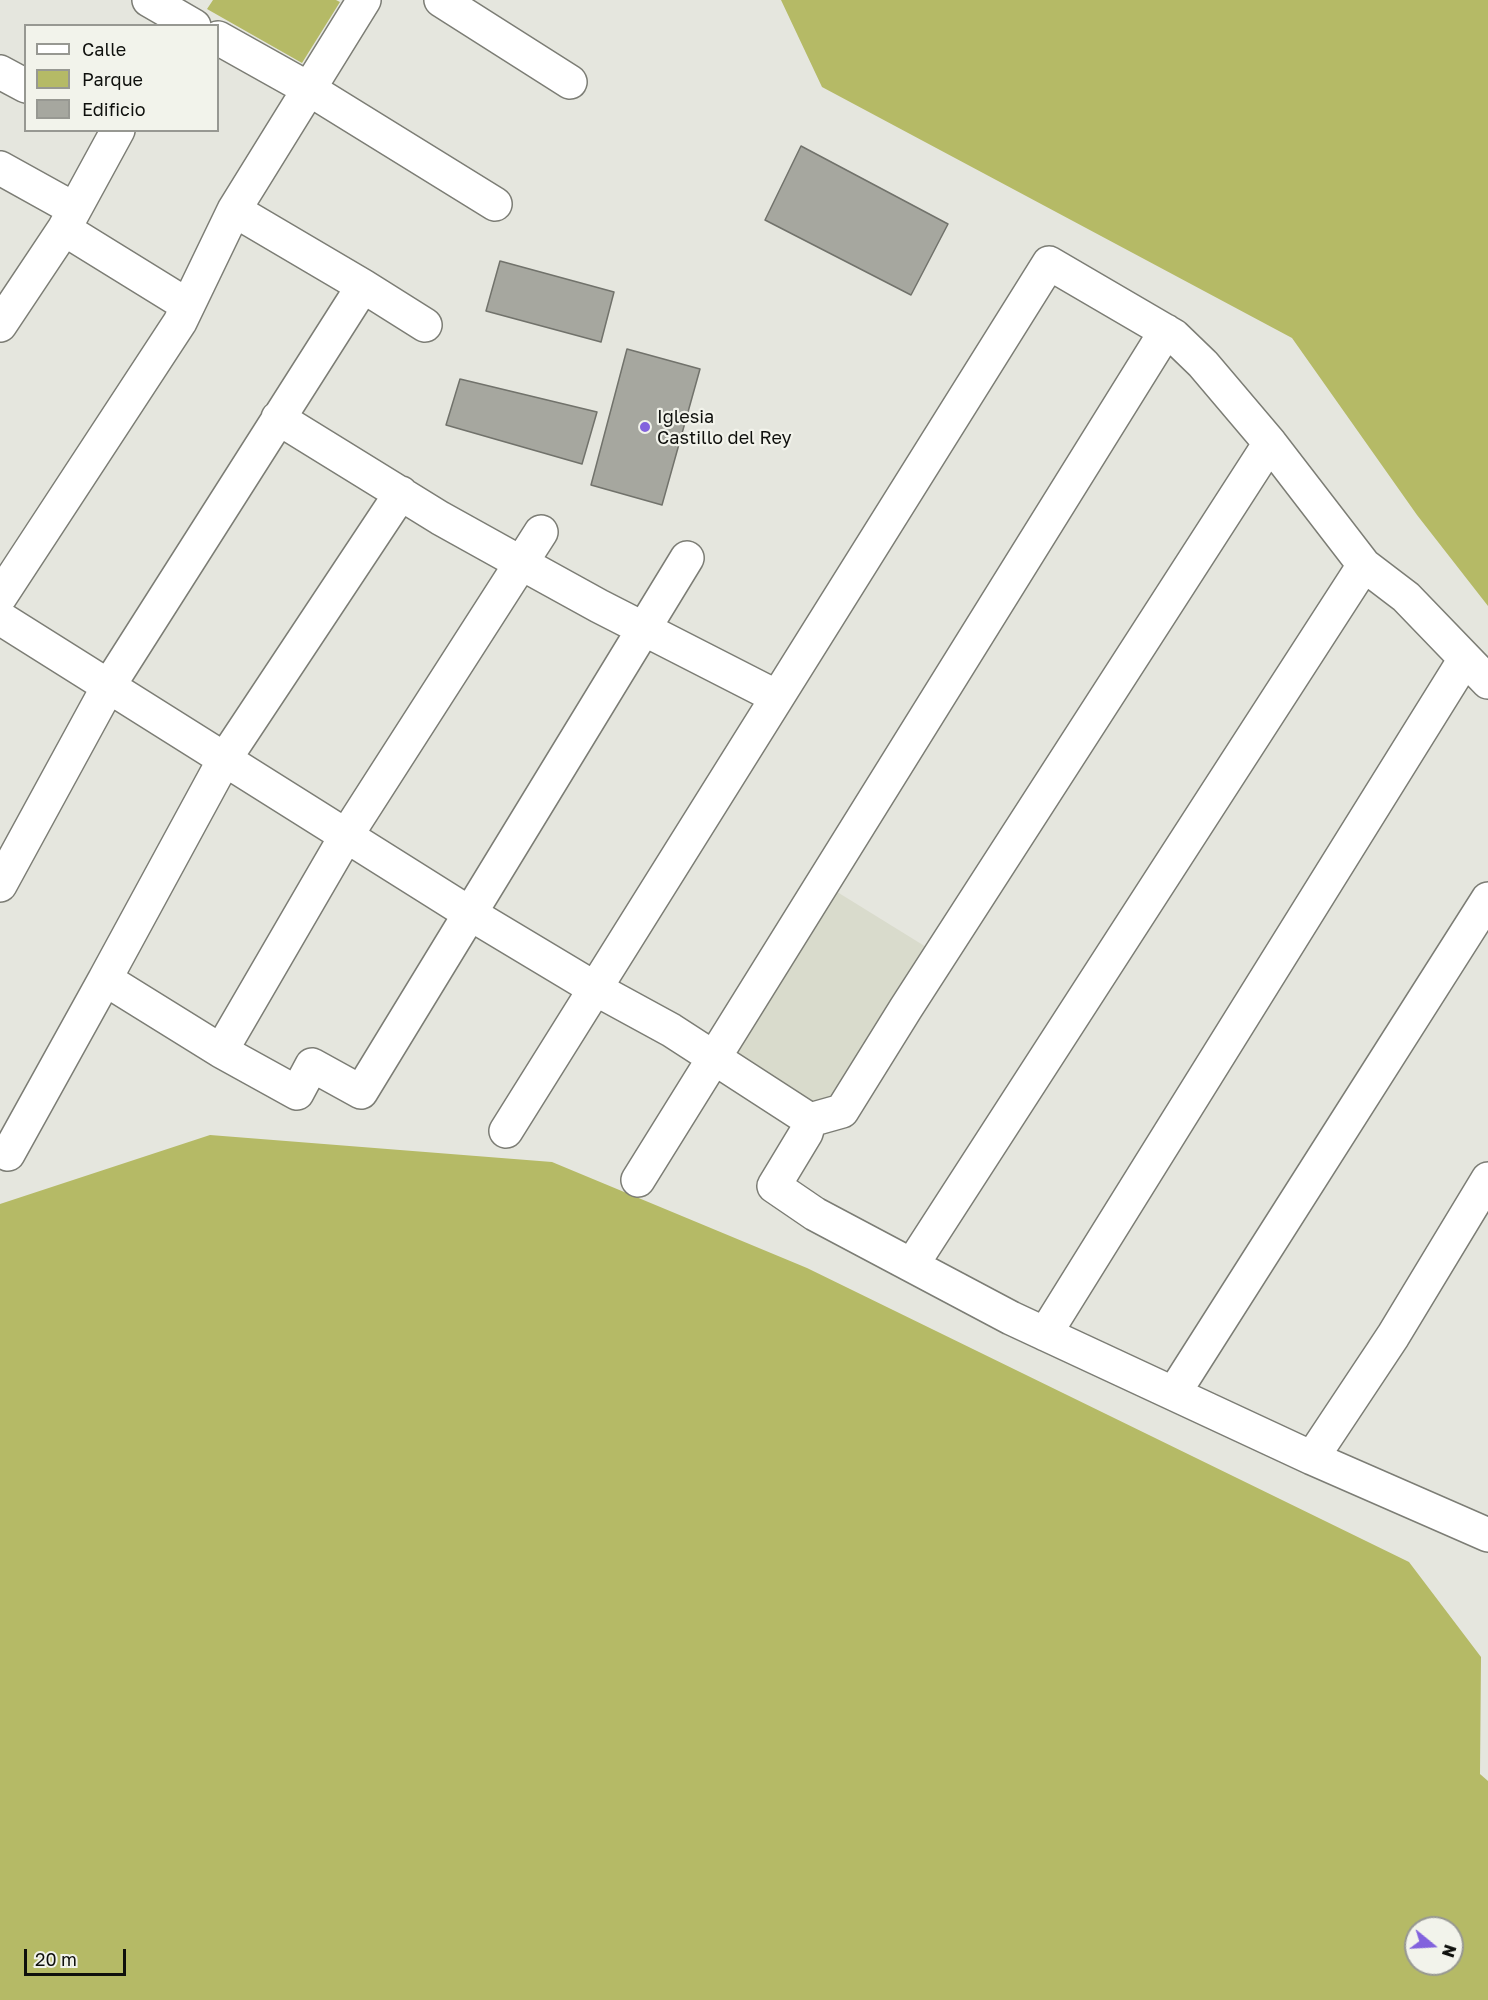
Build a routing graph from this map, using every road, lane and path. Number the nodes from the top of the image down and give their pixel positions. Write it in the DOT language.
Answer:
graph roads {
  1 [pos="149,0"];
  2 [pos="364,0"];
  3 [pos="441,0"];
  4 [pos="189,18"];
  5 [pos="219,39"];
  6 [pos="0,72"];
  7 [pos="570,82"];
  8 [pos="24,85"];
  9 [pos="309,89"];
  10 [pos="114,132"];
  11 [pos="0,168"];
  12 [pos="495,204"];
  13 [pos="234,210"];
  14 [pos="69,219"];
  15 [pos="363,286"];
  16 [pos="183,313"];
  17 [pos="425,325"];
  18 [pos="0,326"];
  19 [pos="1166,331"];
  20 [pos="278,418"];
  21 [pos="1270,443"];
  22 [pos="400,493"];
  23 [pos="541,532"];
  24 [pos="687,558"];
  25 [pos="521,563"];
  26 [pos="1364,565"];
  27 [pos="0,597"];
  28 [pos="0,618"];
  29 [pos="643,629"];
  30 [pos="1465,659"];
  31 [pos="1488,682"];
  32 [pos="108,687"];
  33 [pos="777,698"];
  34 [pos="224,760"];
  35 [pos="346,836"];
  36 [pos="0,885"];
  37 [pos="1488,899"];
  38 [pos="469,913"];
  39 [pos="105,979"];
  40 [pos="594,988"];
  41 [pos="221,1051"];
  42 [pos="714,1058"];
  43 [pos="810,1120"];
  44 [pos="506,1131"];
  45 [pos="8,1154"];
  46 [pos="1488,1179"];
  47 [pos="638,1180"];
  48 [pos="912,1265"];
  49 [pos="1045,1334"];
  50 [pos="1174,1394"];
  51 [pos="1312,1458"];
  52 [pos="1488,1535"];
  1 -- 4 [label="street"];
  2 -- 9 [label="street"];
  3 -- 7 [label="street"];
  5 -- 9 [label="street"];
  6 -- 8 [label="street"];
  9 -- 12 [label="street"];
  9 -- 13 [label="street"];
  10 -- 14 [label="street"];
  11 -- 14 [label="street"];
  13 -- 15 [label="street"];
  13 -- 16 [label="street"];
  14 -- 16 [label="street"];
  14 -- 18 [label="street"];
  15 -- 17 [label="street"];
  15 -- 20 [label="street"];
  16 -- 27 [label="street"];
  19 -- 21 [label="street"];
  19 -- 33 [label="street"];
  19 -- 42 [label="street"];
  20 -- 22 [label="street"];
  20 -- 32 [label="street"];
  21 -- 26 [label="street"];
  21 -- 43 [label="street"];
  22 -- 25 [label="street"];
  22 -- 34 [label="street"];
  23 -- 25 [label="street"];
  24 -- 29 [label="street"];
  25 -- 29 [label="street"];
  25 -- 35 [label="street"];
  26 -- 30 [label="street"];
  26 -- 48 [label="street"];
  28 -- 32 [label="street"];
  29 -- 33 [label="street"];
  29 -- 38 [label="street"];
  30 -- 31 [label="street"];
  30 -- 49 [label="street"];
  32 -- 34 [label="street"];
  32 -- 36 [label="street"];
  33 -- 40 [label="street"];
  34 -- 35 [label="street"];
  34 -- 39 [label="street"];
  35 -- 38 [label="street"];
  35 -- 41 [label="street"];
  37 -- 50 [label="street"];
  38 -- 40 [label="street"];
  38 -- 41 [label="street"];
  39 -- 41 [label="street"];
  39 -- 45 [label="street"];
  40 -- 42 [label="street"];
  40 -- 44 [label="street"];
  42 -- 43 [label="street"];
  42 -- 47 [label="street"];
  43 -- 48 [label="street"];
  46 -- 51 [label="street"];
  48 -- 49 [label="street"];
  49 -- 50 [label="street"];
  50 -- 51 [label="street"];
  51 -- 52 [label="street"];
}
